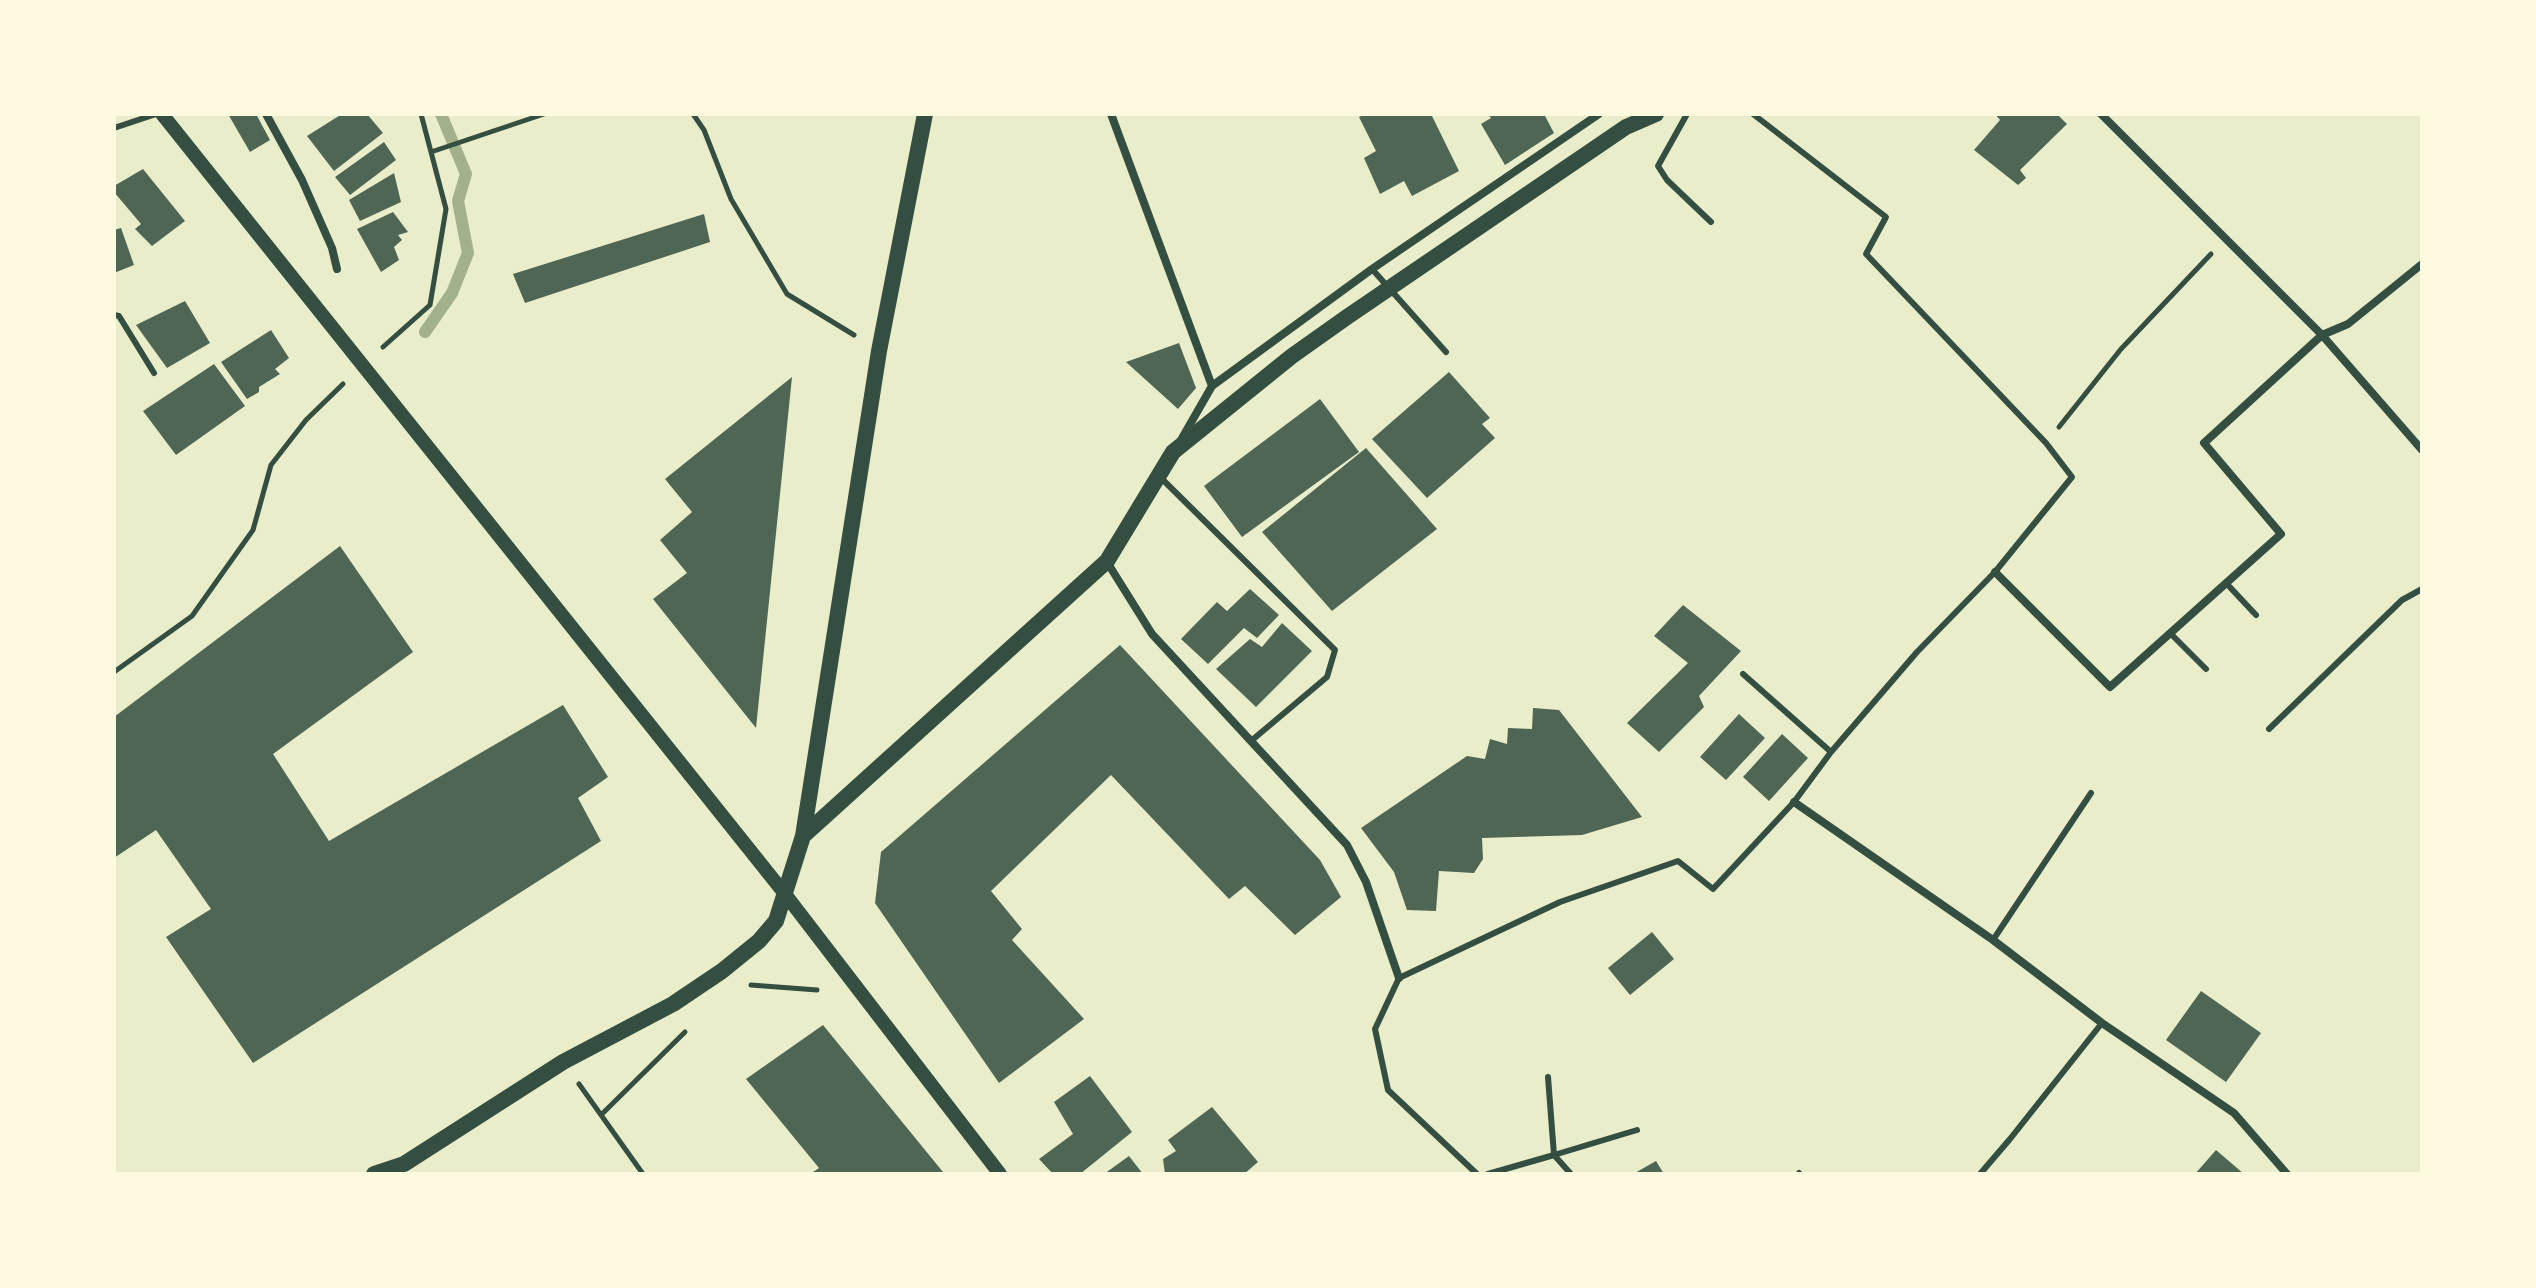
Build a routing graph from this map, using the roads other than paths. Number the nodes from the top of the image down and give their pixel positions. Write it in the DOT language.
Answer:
graph roads {
  1 [pos="159,114"];
  2 [pos="266,114"];
  3 [pos="925,114"];
  4 [pos="1111,114"];
  5 [pos="1599,114"];
  6 [pos="1656,114"];
  7 [pos="1687,114"];
  8 [pos="1753,114"];
  9 [pos="2101,114"];
  10 [pos="114,128"];
  11 [pos="1711,222"];
  12 [pos="2422,264"];
  13 [pos="337,269"];
  14 [pos="1372,269"];
  15 [pos="1389,289"];
  16 [pos="114,315"];
  17 [pos="2322,335"];
  18 [pos="1446,352"];
  19 [pos="154,373"];
  20 [pos="1212,386"];
  21 [pos="2422,450"];
  22 [pos="1173,452"];
  23 [pos="1159,476"];
  24 [pos="1107,561"];
  25 [pos="1995,572"];
  26 [pos="2226,583"];
  27 [pos="2422,589"];
  28 [pos="2256,615"];
  29 [pos="2170,633"];
  30 [pos="2206,669"];
  31 [pos="1743,674"];
  32 [pos="2269,729"];
  33 [pos="1251,741"];
  34 [pos="1831,752"];
  35 [pos="2091,793"];
  36 [pos="1794,802"];
  37 [pos="803,836"];
  38 [pos="785,894"];
  39 [pos="1993,940"];
  40 [pos="1399,978"];
  41 [pos="2102,1023"];
  42 [pos="1548,1077"];
  43 [pos="1637,1130"];
  44 [pos="1554,1155"];
  45 [pos="408,1169"];
  46 [pos="374,1174"];
  47 [pos="1000,1174"];
  48 [pos="1477,1174"];
  49 [pos="1488,1174"];
  50 [pos="1571,1174"];
  51 [pos="1980,1174"];
  52 [pos="2287,1174"];
  1 -- 10 [label="lane"];
  1 -- 38 [label="street"];
  2 -- 13 [label="street"];
  3 -- 37 [label="main road"];
  4 -- 20 [label="street"];
  5 -- 14 [label="street"];
  6 -- 15 [label="main road"];
  7 -- 11 [label="lane"];
  8 -- 25 [label="lane"];
  9 -- 17 [label="street"];
  12 -- 17 [label="street"];
  14 -- 15 [label="lane"];
  14 -- 20 [label="street"];
  15 -- 18 [label="lane"];
  15 -- 22 [label="main road"];
  16 -- 19 [label="lane"];
  17 -- 21 [label="street"];
  17 -- 26 [label="street"];
  20 -- 22 [label="street"];
  22 -- 23 [label="main road"];
  23 -- 24 [label="main road"];
  23 -- 33 [label="lane"];
  24 -- 33 [label="street"];
  24 -- 37 [label="main road"];
  25 -- 29 [label="street"];
  25 -- 34 [label="lane"];
  26 -- 28 [label="lane"];
  26 -- 29 [label="street"];
  27 -- 32 [label="lane"];
  29 -- 30 [label="lane"];
  31 -- 34 [label="lane"];
  33 -- 40 [label="street"];
  34 -- 36 [label="lane"];
  35 -- 39 [label="lane"];
  36 -- 39 [label="street"];
  36 -- 40 [label="lane"];
  37 -- 38 [label="main road"];
  38 -- 45 [label="main road"];
  38 -- 47 [label="street"];
  39 -- 41 [label="street"];
  40 -- 48 [label="lane"];
  41 -- 51 [label="lane"];
  41 -- 52 [label="street"];
  42 -- 44 [label="lane"];
  43 -- 44 [label="lane"];
  44 -- 49 [label="lane"];
  44 -- 50 [label="lane"];
  45 -- 46 [label="main road"];
}
